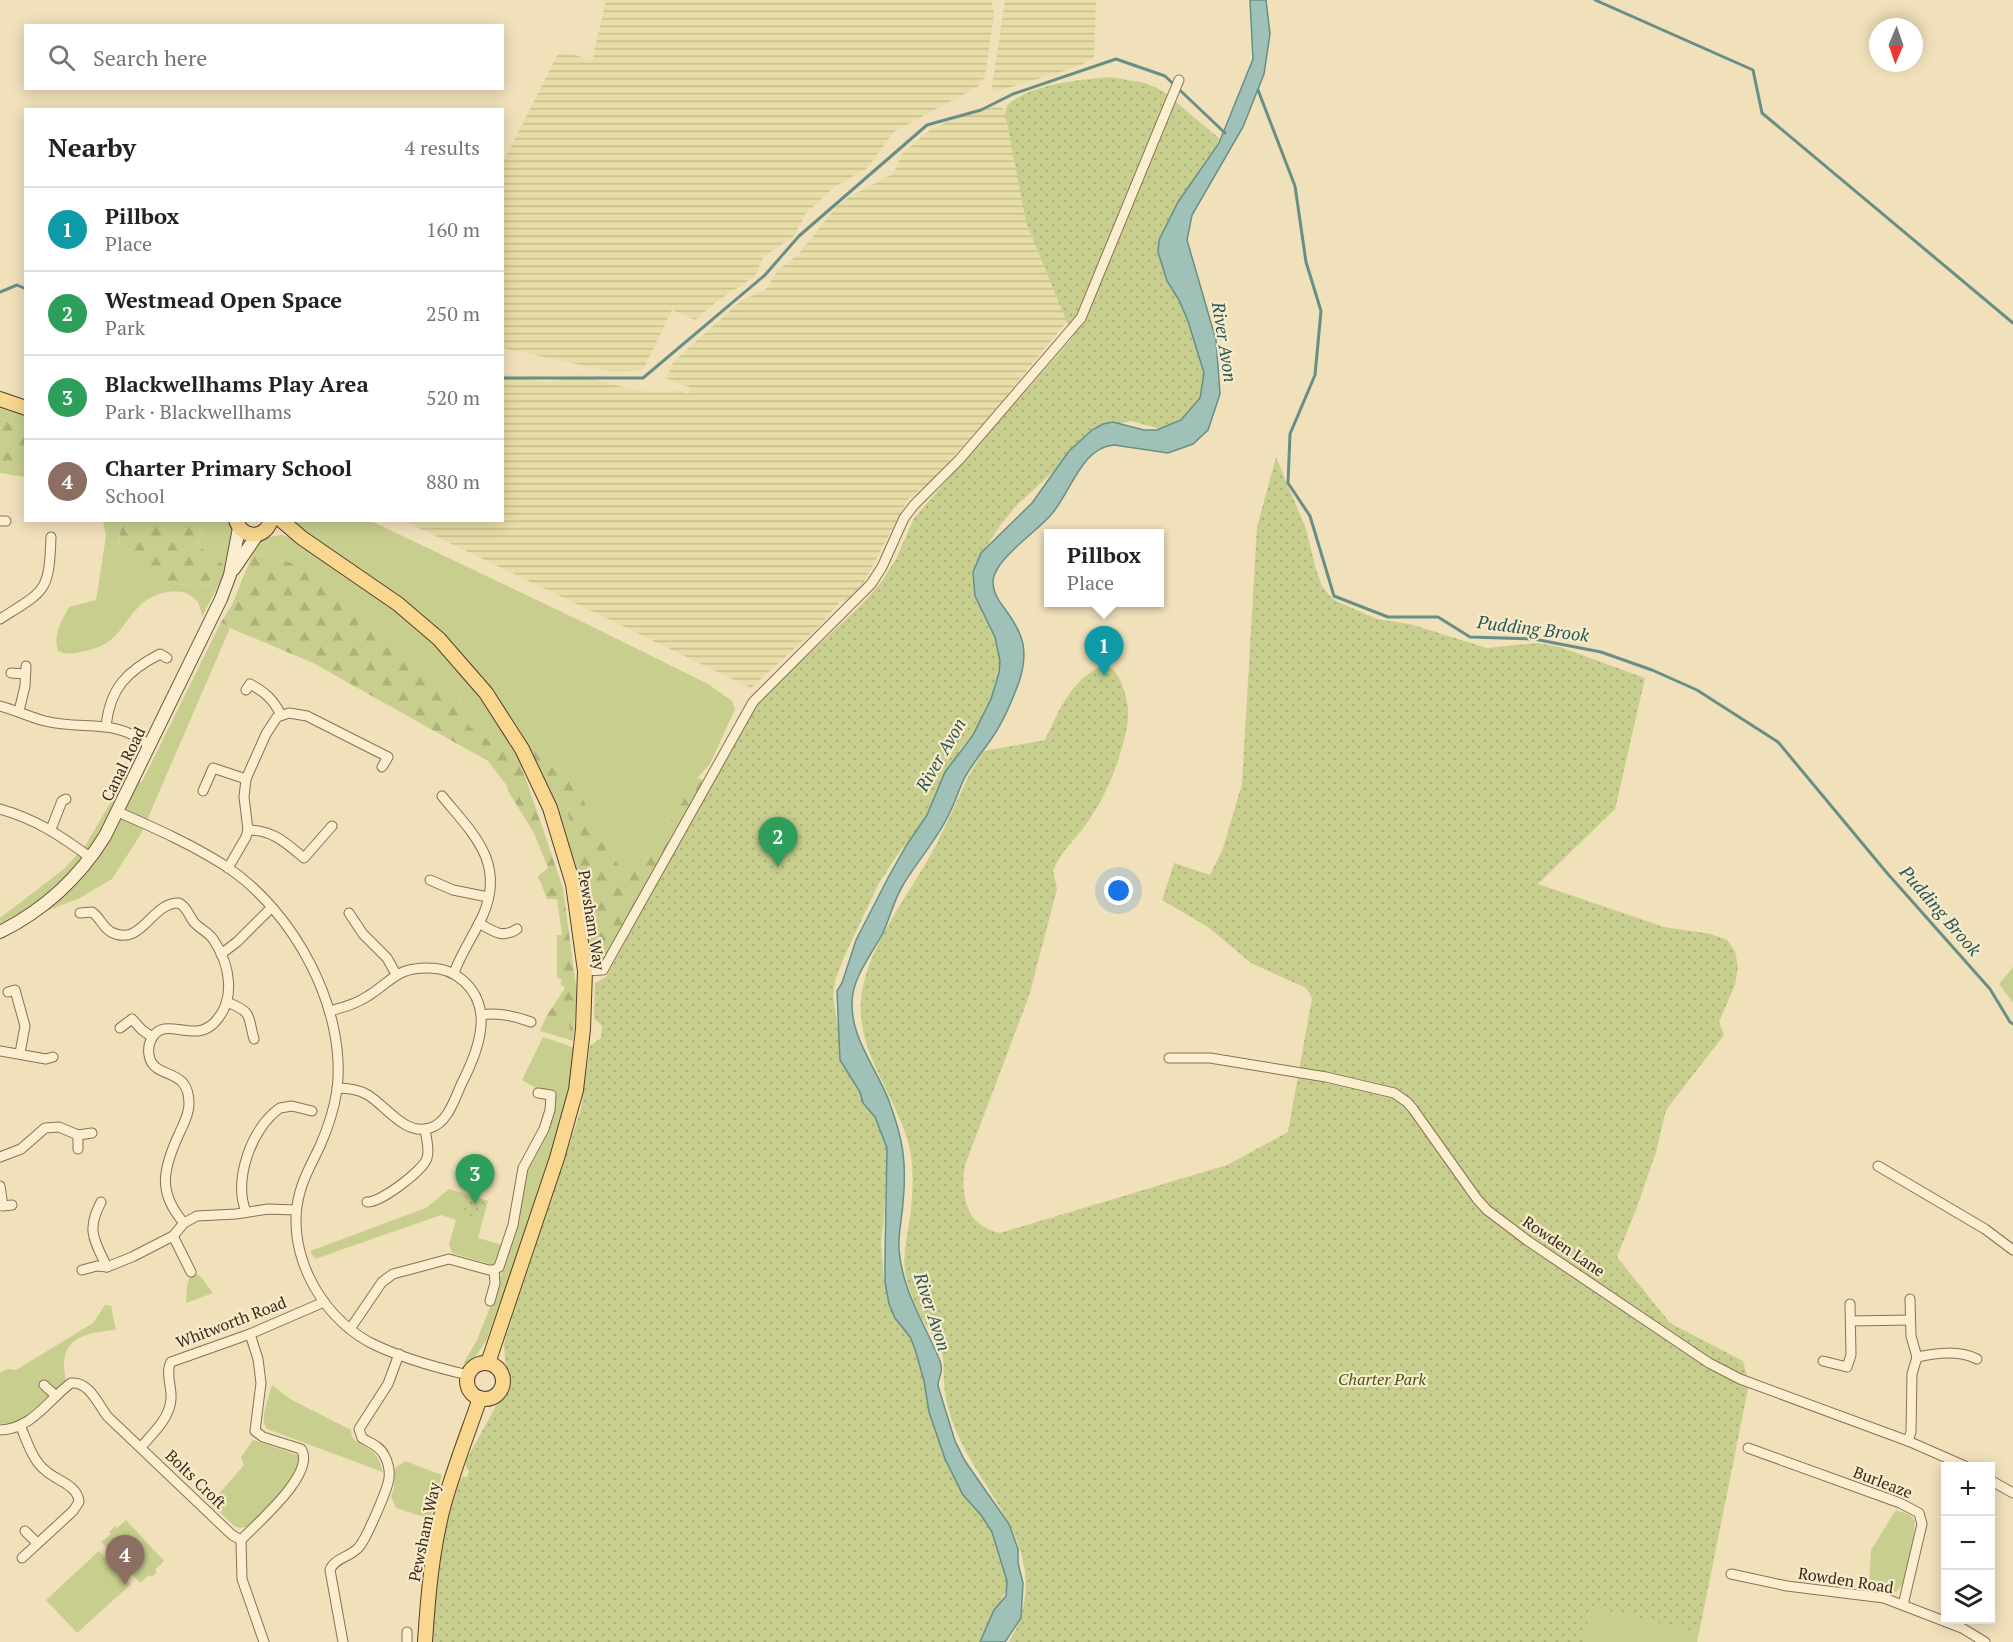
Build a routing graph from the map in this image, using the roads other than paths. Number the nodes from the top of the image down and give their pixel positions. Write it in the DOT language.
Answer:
graph roads {
  1 [pos="1179,80"];
  2 [pos="0,399"];
  3 [pos="24,407"];
  4 [pos="283,522"];
  5 [pos="237,524"];
  6 [pos="265,529"];
  7 [pos="302,537"];
  8 [pos="48,542"];
  9 [pos="230,575"];
  10 [pos="0,618"];
  11 [pos="162,642"];
  12 [pos="11,673"];
  13 [pos="249,685"];
  14 [pos="0,706"];
  15 [pos="19,711"];
  16 [pos="281,715"];
  17 [pos="106,726"];
  18 [pos="149,745"];
  19 [pos="382,767"];
  20 [pos="246,779"];
  21 [pos="202,791"];
  22 [pos="442,796"];
  23 [pos="61,800"];
  24 [pos="0,809"];
  25 [pos="118,812"];
  26 [pos="332,826"];
  27 [pos="51,829"];
  28 [pos="248,830"];
  29 [pos="91,858"];
  30 [pos="228,868"];
  31 [pos="434,885"];
  32 [pos="488,897"];
  33 [pos="271,908"];
  34 [pos="349,913"];
  35 [pos="80,914"];
  36 [pos="479,923"];
  37 [pos="517,929"];
  38 [pos="0,932"];
  39 [pos="221,954"];
  40 [pos="585,971"];
  41 [pos="454,973"];
  42 [pos="396,974"];
  43 [pos="8,992"];
  44 [pos="227,1002"];
  45 [pos="330,1011"];
  46 [pos="481,1015"];
  47 [pos="531,1022"];
  48 [pos="120,1028"];
  49 [pos="241,1034"];
  50 [pos="152,1037"];
  51 [pos="0,1051"];
  52 [pos="20,1053"];
  53 [pos="1169,1058"];
  54 [pos="49,1061"];
  55 [pos="337,1088"];
  56 [pos="538,1093"];
  57 [pos="312,1111"];
  58 [pos="425,1129"];
  59 [pos="92,1133"];
  60 [pos="78,1134"];
  61 [pos="78,1149"];
  62 [pos="0,1156"];
  63 [pos="1878,1166"];
  64 [pos="0,1186"];
  65 [pos="101,1202"];
  66 [pos="371,1204"];
  67 [pos="12,1205"];
  68 [pos="296,1210"];
  69 [pos="246,1212"];
  70 [pos="184,1223"];
  71 [pos="173,1236"];
  72 [pos="2013,1251"];
  73 [pos="107,1266"];
  74 [pos="186,1267"];
  75 [pos="82,1270"];
  76 [pos="494,1270"];
  77 [pos="1910,1299"];
  78 [pos="490,1301"];
  79 [pos="324,1302"];
  80 [pos="1850,1304"];
  81 [pos="1910,1320"];
  82 [pos="1851,1321"];
  83 [pos="350,1329"];
  84 [pos="250,1334"];
  85 [pos="399,1354"];
  86 [pos="1917,1357"];
  87 [pos="1977,1359"];
  88 [pos="1823,1361"];
  89 [pos="488,1363"];
  90 [pos="468,1375"];
  91 [pos="44,1385"];
  92 [pos="56,1396"];
  93 [pos="480,1398"];
  94 [pos="20,1425"];
  95 [pos="0,1430"];
  96 [pos="1908,1441"];
  97 [pos="141,1447"];
  98 [pos="1748,1448"];
  99 [pos="1954,1462"];
  100 [pos="1995,1483"];
  101 [pos="2013,1493"];
  102 [pos="25,1531"];
  103 [pos="241,1540"];
  104 [pos="37,1543"];
  105 [pos="22,1558"];
  106 [pos="1731,1574"];
  107 [pos="1904,1605"];
  108 [pos="264,1642"];
  109 [pos="343,1642"];
  110 [pos="425,1642"];
  111 [pos="1985,1642"];
  1 -- 40 [label="street"];
  2 -- 3 [label="main road"];
  4 -- 7 [label="main road, Pewsham Way"];
  5 -- 6 [label="main road, Pewsham Way"];
  5 -- 9 [label="street, Canal Road"];
  6 -- 7 [label="main road, Pewsham Way"];
  6 -- 9 [label="street, Canal Road"];
  7 -- 40 [label="main road, Pewsham Way"];
  8 -- 10 [label="street"];
  9 -- 18 [label="street, Canal Road"];
  11 -- 17 [label="street"];
  12 -- 15 [label="street"];
  13 -- 16 [label="street"];
  14 -- 15 [label="street"];
  15 -- 17 [label="street"];
  16 -- 19 [label="street"];
  16 -- 20 [label="street"];
  17 -- 18 [label="street"];
  18 -- 25 [label="street, Canal Road"];
  20 -- 21 [label="street"];
  20 -- 28 [label="street"];
  22 -- 32 [label="street"];
  23 -- 27 [label="street"];
  24 -- 27 [label="street"];
  25 -- 29 [label="street, Canal Road"];
  25 -- 30 [label="street"];
  26 -- 28 [label="street"];
  27 -- 29 [label="street"];
  28 -- 30 [label="street"];
  29 -- 38 [label="street, Canal Road"];
  30 -- 33 [label="street"];
  31 -- 32 [label="street"];
  32 -- 36 [label="street"];
  33 -- 39 [label="street"];
  33 -- 45 [label="street"];
  34 -- 42 [label="street"];
  35 -- 39 [label="street"];
  36 -- 37 [label="street"];
  36 -- 41 [label="street"];
  39 -- 44 [label="street"];
  40 -- 89 [label="main road, Pewsham Way"];
  41 -- 42 [label="street"];
  41 -- 46 [label="street"];
  42 -- 45 [label="street"];
  43 -- 52 [label="street"];
  44 -- 49 [label="street"];
  44 -- 50 [label="street"];
  45 -- 55 [label="street"];
  46 -- 47 [label="street"];
  46 -- 58 [label="street"];
  48 -- 50 [label="street"];
  50 -- 70 [label="street"];
  51 -- 52 [label="street"];
  52 -- 54 [label="street"];
  53 -- 96 [label="street, Rowden Lane"];
  55 -- 58 [label="street"];
  55 -- 68 [label="street"];
  56 -- 76 [label="street"];
  57 -- 69 [label="street"];
  58 -- 66 [label="street"];
  59 -- 60 [label="street"];
  60 -- 61 [label="street"];
  60 -- 62 [label="street"];
  63 -- 72 [label="street"];
  64 -- 67 [label="street"];
  65 -- 73 [label="street"];
  68 -- 69 [label="street"];
  68 -- 79 [label="street"];
  69 -- 70 [label="street"];
  70 -- 71 [label="street"];
  71 -- 73 [label="street"];
  71 -- 74 [label="street"];
  73 -- 75 [label="street"];
  76 -- 78 [label="street"];
  76 -- 83 [label="street"];
  77 -- 81 [label="street"];
  79 -- 83 [label="street"];
  79 -- 84 [label="street, Whitworth Road"];
  80 -- 82 [label="street"];
  81 -- 82 [label="street"];
  81 -- 86 [label="street"];
  82 -- 88 [label="street"];
  83 -- 85 [label="street"];
  84 -- 97 [label="street, Whitworth Road"];
  84 -- 103 [label="street"];
  85 -- 90 [label="street"];
  85 -- 109 [label="street"];
  86 -- 87 [label="street"];
  86 -- 96 [label="street"];
  89 -- 90 [label="main road"];
  89 -- 93 [label="main road"];
  90 -- 93 [label="main road"];
  91 -- 92 [label="street"];
  92 -- 94 [label="street, Bolts Croft"];
  92 -- 97 [label="street, Bolts Croft"];
  93 -- 110 [label="main road, Pewsham Way"];
  94 -- 95 [label="street, Bolts Croft"];
  94 -- 104 [label="street"];
  96 -- 99 [label="street, Rowden Lane"];
  97 -- 103 [label="street, Bolts Croft"];
  98 -- 107 [label="street, Burleaze"];
  100 -- 101 [label="street"];
  102 -- 104 [label="street"];
  103 -- 108 [label="street"];
  104 -- 105 [label="street"];
  106 -- 107 [label="street, Rowden Road"];
  107 -- 111 [label="street, Rowden Road"];
}
